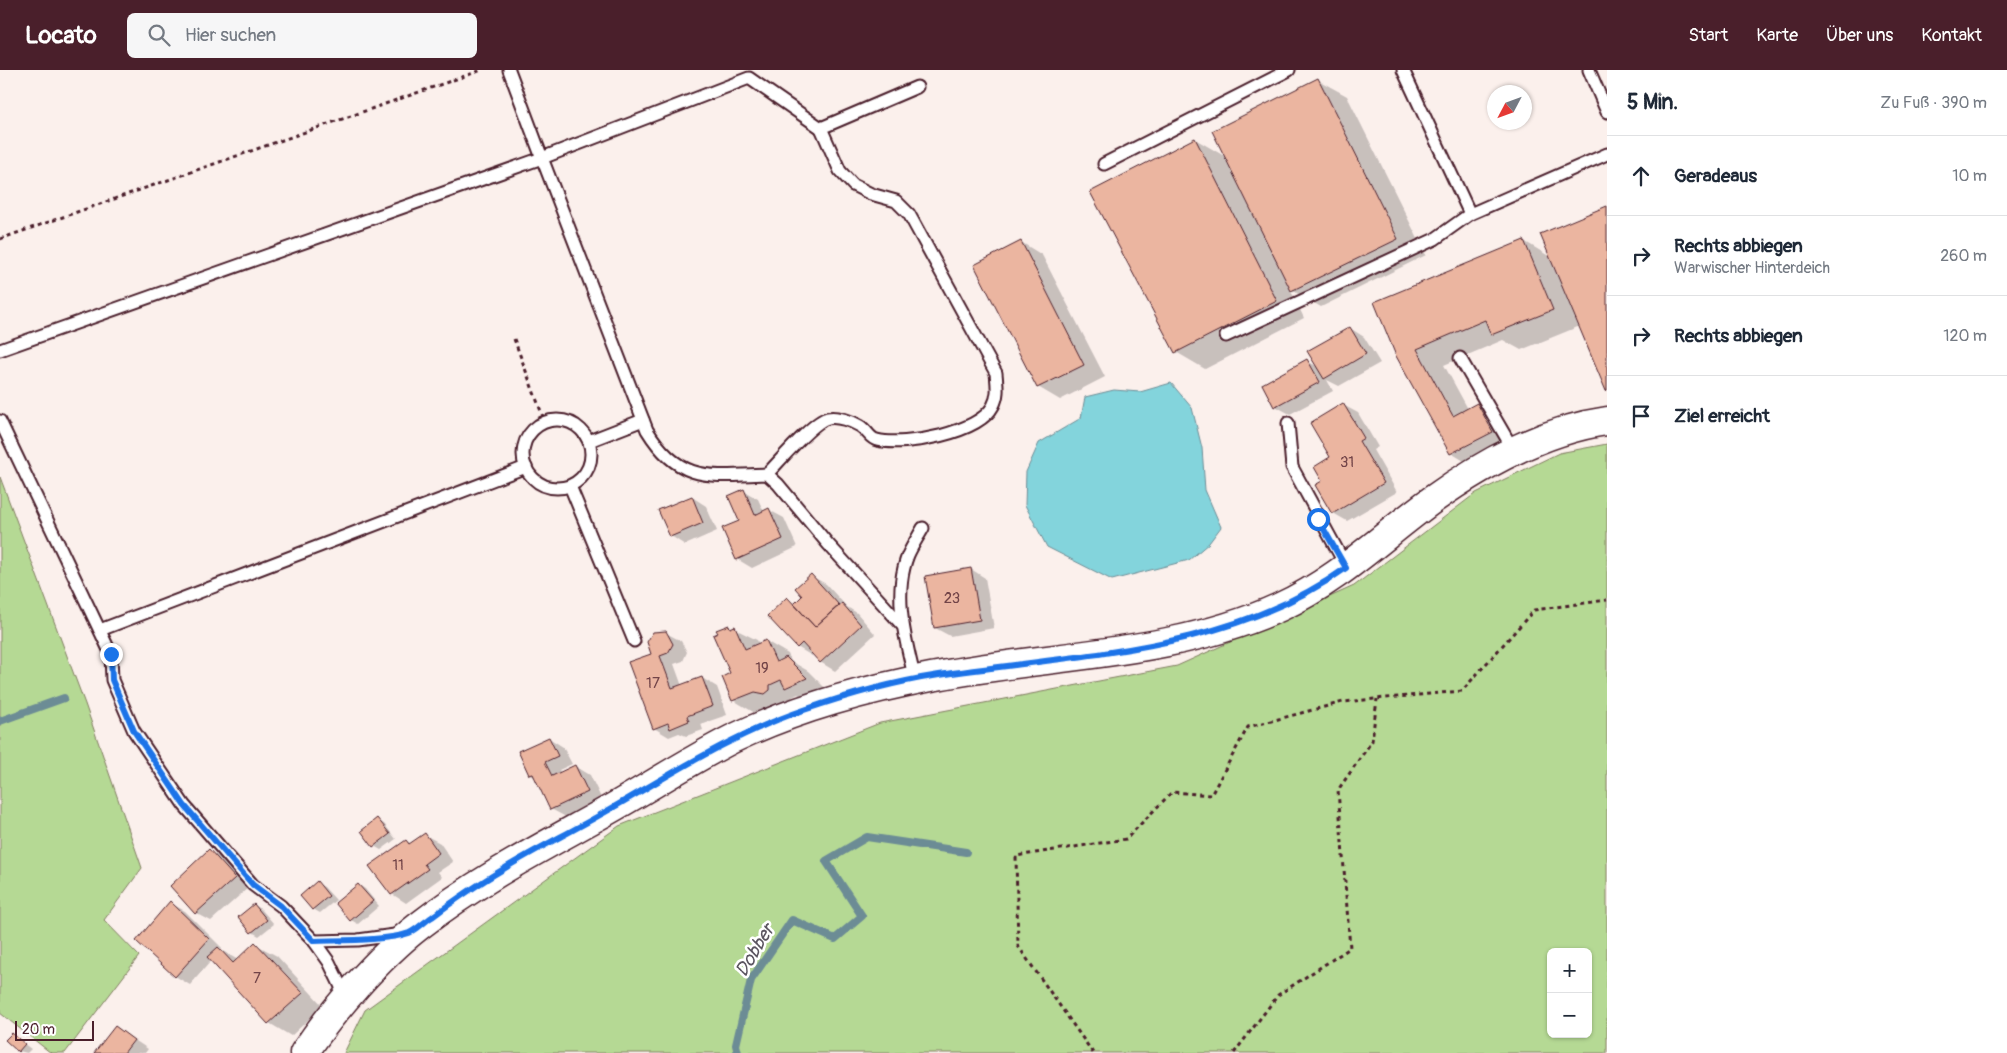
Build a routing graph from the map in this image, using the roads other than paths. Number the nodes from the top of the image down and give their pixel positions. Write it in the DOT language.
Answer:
graph roads {
  1 [pos="509,70"];
  2 [pos="1289,70"];
  3 [pos="1403,70"];
  4 [pos="1589,70"];
  5 [pos="917,87"];
  6 [pos="1607,112"];
  7 [pos="821,128"];
  8 [pos="1607,154"];
  9 [pos="542,158"];
  10 [pos="1104,164"];
  11 [pos="1470,214"];
  12 [pos="1226,336"];
  13 [pos="0,350"];
  14 [pos="1460,358"];
  15 [pos="643,420"];
  16 [pos="0,421"];
  17 [pos="1607,421"];
  18 [pos="1288,423"];
  19 [pos="589,441"];
  20 [pos="1514,451"];
  21 [pos="526,467"];
  22 [pos="767,474"];
  23 [pos="570,486"];
  24 [pos="923,528"];
  25 [pos="1346,568"];
  26 [pos="902,625"];
  27 [pos="100,630"];
  28 [pos="634,641"];
  29 [pos="915,680"];
  30 [pos="411,932"];
  31 [pos="314,941"];
  32 [pos="347,999"];
  33 [pos="304,1053"];
  1 -- 9 [label="lane"];
  2 -- 10 [label="lane"];
  3 -- 11 [label="lane"];
  4 -- 6 [label="lane"];
  5 -- 7 [label="lane"];
  7 -- 9 [label="lane"];
  7 -- 22 [label="lane"];
  8 -- 11 [label="lane"];
  9 -- 13 [label="lane"];
  9 -- 15 [label="lane"];
  11 -- 12 [label="lane"];
  14 -- 20 [label="lane"];
  15 -- 19 [label="lane"];
  15 -- 22 [label="lane"];
  16 -- 27 [label="lane"];
  17 -- 20 [label="street"];
  18 -- 25 [label="lane"];
  19 -- 21 [label="lane"];
  19 -- 23 [label="lane"];
  20 -- 25 [label="street"];
  21 -- 23 [label="lane"];
  21 -- 27 [label="lane"];
  22 -- 26 [label="lane"];
  23 -- 28 [label="lane"];
  24 -- 26 [label="lane"];
  25 -- 29 [label="street"];
  26 -- 29 [label="lane"];
  27 -- 31 [label="lane"];
  29 -- 30 [label="street"];
  30 -- 31 [label="lane"];
  30 -- 32 [label="street"];
  31 -- 32 [label="lane"];
  32 -- 33 [label="street"];
}
